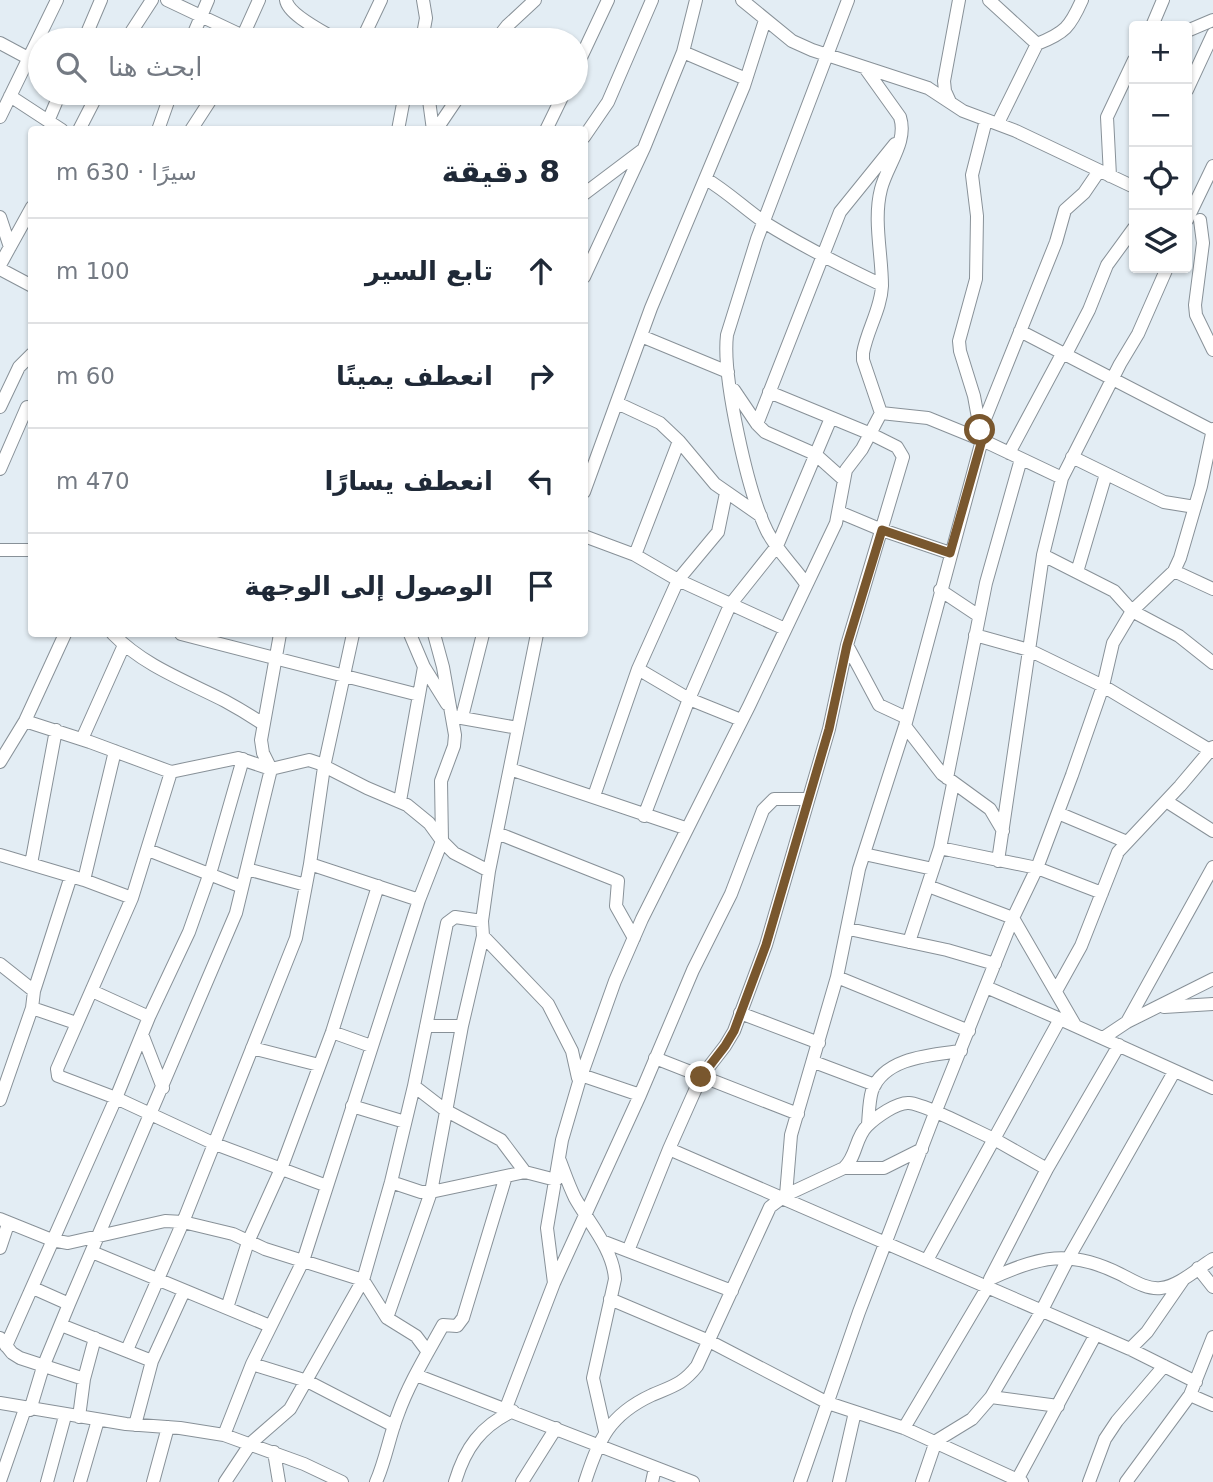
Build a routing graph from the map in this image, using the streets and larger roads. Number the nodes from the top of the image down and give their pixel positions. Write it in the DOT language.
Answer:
graph roads {
  1 [pos="57,0"];
  2 [pos="102,0"];
  3 [pos="152,0"];
  4 [pos="167,0"];
  5 [pos="208,0"];
  6 [pos="259,0"];
  7 [pos="286,0"];
  8 [pos="381,0"];
  9 [pos="424,0"];
  10 [pos="535,0"];
  11 [pos="608,0"];
  12 [pos="652,0"];
  13 [pos="695,0"];
  14 [pos="742,0"];
  15 [pos="764,0"];
  16 [pos="848,0"];
  17 [pos="959,0"];
  18 [pos="989,0"];
  19 [pos="1082,0"];
  20 [pos="1148,0"];
  21 [pos="1163,0"];
  22 [pos="1157,14"];
  23 [pos="200,16"];
  24 [pos="761,17"];
  25 [pos="1213,20"];
  26 [pos="1154,21"];
  27 [pos="43,28"];
  28 [pos="89,28"];
  29 [pos="134,28"];
  30 [pos="196,28"];
  31 [pos="223,28"];
  32 [pos="246,28"];
  33 [pos="318,28"];
  34 [pos="368,28"];
  35 [pos="424,28"];
  36 [pos="505,28"];
  37 [pos="1192,29"];
  38 [pos="1213,34"];
  39 [pos="588,42"];
  40 [pos="0,43"];
  41 [pos="1037,44"];
  42 [pos="683,52"];
  43 [pos="825,56"];
  44 [pos="28,58"];
  45 [pos="865,68"];
  46 [pos="1129,71"];
  47 [pos="746,79"];
  48 [pos="1190,84"];
  49 [pos="10,96"];
  50 [pos="950,103"];
  51 [pos="55,105"];
  52 [pos="92,105"];
  53 [pos="167,105"];
  54 [pos="207,105"];
  55 [pos="403,105"];
  56 [pos="430,105"];
  57 [pos="452,105"];
  58 [pos="558,105"];
  59 [pos="0,117"];
  60 [pos="49,120"];
  61 [pos="992,121"];
  62 [pos="57,126"];
  63 [pos="81,126"];
  64 [pos="160,126"];
  65 [pos="194,126"];
  66 [pos="399,126"];
  67 [pos="433,126"];
  68 [pos="437,126"];
  69 [pos="548,126"];
  70 [pos="588,131"];
  71 [pos="902,136"];
  72 [pos="644,148"];
  73 [pos="1213,166"];
  74 [pos="1104,173"];
  75 [pos="706,179"];
  76 [pos="1129,185"];
  77 [pos="588,191"];
  78 [pos="28,214"];
  79 [pos="1192,214"];
  80 [pos="1192,216"];
  81 [pos="0,217"];
  82 [pos="1192,218"];
  83 [pos="764,221"];
  84 [pos="1213,226"];
  85 [pos="1129,235"];
  86 [pos="9,247"];
  87 [pos="822,257"];
  88 [pos="0,267"];
  89 [pos="588,268"];
  90 [pos="1165,273"];
  91 [pos="28,284"];
  92 [pos="882,285"];
  93 [pos="1020,331"];
  94 [pos="1208,332"];
  95 [pos="641,336"];
  96 [pos="1213,350"];
  97 [pos="1063,355"];
  98 [pos="28,358"];
  99 [pos="729,378"];
  100 [pos="1112,379"];
  101 [pos="769,392"];
  102 [pos="3,401"];
  103 [pos="617,403"];
  104 [pos="28,408"];
  105 [pos="28,410"];
  106 [pos="881,413"];
  107 [pos="831,418"];
  108 [pos="757,424"];
  109 [pos="1213,430"];
  110 [pos="871,434"];
  111 [pos="981,435"];
  112 [pos="679,441"];
  113 [pos="1009,453"];
  114 [pos="591,454"];
  115 [pos="815,454"];
  116 [pos="1072,457"];
  117 [pos="1021,459"];
  118 [pos="0,469"];
  119 [pos="1106,474"];
  120 [pos="1062,478"];
  121 [pos="843,479"];
  122 [pos="726,493"];
  123 [pos="1195,507"];
  124 [pos="839,512"];
  125 [pos="761,516"];
  126 [pos="882,530"];
  127 [pos="588,537"];
  128 [pos="776,546"];
  129 [pos="0,550"];
  130 [pos="28,550"];
  131 [pos="950,553"];
  132 [pos="635,555"];
  133 [pos="1043,555"];
  134 [pos="1174,571"];
  135 [pos="1077,572"];
  136 [pos="678,580"];
  137 [pos="806,584"];
  138 [pos="1213,589"];
  139 [pos="940,590"];
  140 [pos="730,605"];
  141 [pos="1132,611"];
  142 [pos="979,616"];
  143 [pos="785,629"];
  144 [pos="975,635"];
  145 [pos="64,637"];
  146 [pos="116,637"];
  147 [pos="192,637"];
  148 [pos="279,637"];
  149 [pos="352,637"];
  150 [pos="411,637"];
  151 [pos="435,637"];
  152 [pos="481,637"];
  153 [pos="536,637"];
  154 [pos="124,645"];
  155 [pos="847,645"];
  156 [pos="1029,650"];
  157 [pos="275,660"];
  158 [pos="1213,663"];
  159 [pos="424,667"];
  160 [pos="638,669"];
  161 [pos="344,674"];
  162 [pos="1102,686"];
  163 [pos="419,695"];
  164 [pos="689,699"];
  165 [pos="455,714"];
  166 [pos="741,720"];
  167 [pos="25,721"];
  168 [pos="906,722"];
  169 [pos="263,724"];
  170 [pos="518,728"];
  171 [pos="56,730"];
  172 [pos="82,739"];
  173 [pos="1212,750"];
  174 [pos="114,751"];
  175 [pos="243,759"];
  176 [pos="0,762"];
  177 [pos="324,766"];
  178 [pos="271,769"];
  179 [pos="510,769"];
  180 [pos="171,772"];
  181 [pos="950,781"];
  182 [pos="594,796"];
  183 [pos="808,799"];
  184 [pos="400,801"];
  185 [pos="1166,802"];
  186 [pos="1058,813"];
  187 [pos="644,816"];
  188 [pos="685,828"];
  189 [pos="1003,831"];
  190 [pos="1213,831"];
  191 [pos="497,833"];
  192 [pos="442,841"];
  193 [pos="1127,842"];
  194 [pos="940,848"];
  195 [pos="148,850"];
  196 [pos="864,854"];
  197 [pos="0,855"];
  198 [pos="998,860"];
  199 [pos="31,864"];
  200 [pos="310,864"];
  201 [pos="1213,867"];
  202 [pos="1037,868"];
  203 [pos="247,869"];
  204 [pos="933,869"];
  205 [pos="489,871"];
  206 [pos="210,874"];
  207 [pos="71,876"];
  208 [pos="84,880"];
  209 [pos="306,885"];
  210 [pos="928,886"];
  211 [pos="242,887"];
  212 [pos="378,887"];
  213 [pos="1101,893"];
  214 [pos="132,898"];
  215 [pos="419,900"];
  216 [pos="1013,918"];
  217 [pos="482,920"];
  218 [pos="849,929"];
  219 [pos="484,936"];
  220 [pos="634,938"];
  221 [pos="909,942"];
  222 [pos="0,964"];
  223 [pos="995,964"];
  224 [pos="837,977"];
  225 [pos="1213,979"];
  226 [pos="986,987"];
  227 [pos="34,991"];
  228 [pos="92,991"];
  229 [pos="1056,992"];
  230 [pos="1213,1004"];
  231 [pos="32,1008"];
  232 [pos="1156,1008"];
  233 [pos="740,1013"];
  234 [pos="149,1017"];
  235 [pos="1060,1019"];
  236 [pos="1127,1022"];
  237 [pos="76,1023"];
  238 [pos="1075,1025"];
  239 [pos="426,1026"];
  240 [pos="462,1026"];
  241 [pos="969,1031"];
  242 [pos="332,1032"];
  243 [pos="142,1034"];
  244 [pos="1103,1038"];
  245 [pos="819,1043"];
  246 [pos="1119,1045"];
  247 [pos="371,1046"];
  248 [pos="253,1048"];
  249 [pos="961,1051"];
  250 [pos="655,1058"];
  251 [pos="814,1062"];
  252 [pos="319,1065"];
  253 [pos="1174,1072"];
  254 [pos="701,1077"];
  255 [pos="580,1079"];
  256 [pos="3,1080"];
  257 [pos="875,1085"];
  258 [pos="414,1086"];
  259 [pos="163,1088"];
  260 [pos="1213,1088"];
  261 [pos="640,1095"];
  262 [pos="116,1098"];
  263 [pos="0,1100"];
  264 [pos="352,1106"];
  265 [pos="445,1110"];
  266 [pos="936,1113"];
  267 [pos="798,1114"];
  268 [pos="152,1115"];
  269 [pos="405,1122"];
  270 [pos="868,1124"];
  271 [pos="994,1139"];
  272 [pos="215,1144"];
  273 [pos="669,1149"];
  274 [pos="922,1149"];
  275 [pos="560,1161"];
  276 [pos="844,1168"];
  277 [pos="1047,1168"];
  278 [pos="281,1169"];
  279 [pos="525,1172"];
  280 [pos="506,1176"];
  281 [pos="556,1180"];
  282 [pos="391,1182"];
  283 [pos="327,1186"];
  284 [pos="431,1192"];
  285 [pos="784,1196"];
  286 [pos="585,1214"];
  287 [pos="4,1222"];
  288 [pos="183,1222"];
  289 [pos="100,1235"];
  290 [pos="52,1240"];
  291 [pos="602,1241"];
  292 [pos="248,1242"];
  293 [pos="886,1242"];
  294 [pos="0,1248"];
  295 [pos="628,1251"];
  296 [pos="92,1252"];
  297 [pos="1069,1257"];
  298 [pos="1213,1259"];
  299 [pos="927,1260"];
  300 [pos="303,1261"];
  301 [pos="1198,1268"];
  302 [pos="1185,1277"];
  303 [pos="156,1280"];
  304 [pos="363,1280"];
  305 [pos="554,1283"];
  306 [pos="986,1283"];
  307 [pos="1213,1287"];
  308 [pos="33,1288"];
  309 [pos="184,1291"];
  310 [pos="732,1291"];
  311 [pos="610,1299"];
  312 [pos="69,1304"];
  313 [pos="227,1308"];
  314 [pos="1041,1312"];
  315 [pos="387,1318"];
  316 [pos="61,1325"];
  317 [pos="270,1326"];
  318 [pos="1096,1334"];
  319 [pos="1213,1337"];
  320 [pos="95,1338"];
  321 [pos="709,1341"];
  322 [pos="3,1342"];
  323 [pos="1130,1349"];
  324 [pos="127,1350"];
  325 [pos="428,1352"];
  326 [pos="152,1361"];
  327 [pos="253,1364"];
  328 [pos="1164,1366"];
  329 [pos="43,1367"];
  330 [pos="416,1375"];
  331 [pos="84,1380"];
  332 [pos="307,1381"];
  333 [pos="1196,1382"];
  334 [pos="1190,1395"];
  335 [pos="991,1397"];
  336 [pos="0,1403"];
  337 [pos="828,1403"];
  338 [pos="1213,1405"];
  339 [pos="1058,1406"];
  340 [pos="27,1409"];
  341 [pos="509,1410"];
  342 [pos="855,1412"];
  343 [pos="72,1416"];
  344 [pos="98,1420"];
  345 [pos="135,1425"];
  346 [pos="394,1426"];
  347 [pos="168,1427"];
  348 [pos="556,1428"];
  349 [pos="904,1428"];
  350 [pos="605,1431"];
  351 [pos="224,1435"];
  352 [pos="936,1441"];
  353 [pos="251,1443"];
  354 [pos="597,1445"];
  355 [pos="274,1452"];
  356 [pos="655,1468"];
  357 [pos="321,1478"];
  358 [pos="0,1480"];
  359 [pos="1018,1481"];
  360 [pos="47,1482"];
  361 [pos="80,1482"];
  362 [pos="153,1482"];
  363 [pos="225,1482"];
  364 [pos="279,1482"];
  365 [pos="342,1482"];
  366 [pos="376,1482"];
  367 [pos="456,1482"];
  368 [pos="522,1482"];
  369 [pos="585,1482"];
  370 [pos="652,1482"];
  371 [pos="693,1482"];
  372 [pos="800,1482"];
  373 [pos="839,1482"];
  374 [pos="922,1482"];
  375 [pos="1089,1482"];
  376 [pos="1126,1482"];
  1 -- 27 [label="street"];
  2 -- 28 [label="street"];
  3 -- 29 [label="street"];
  4 -- 23 [label="street"];
  5 -- 23 [label="street"];
  6 -- 32 [label="street"];
  7 -- 33 [label="street"];
  8 -- 34 [label="street"];
  9 -- 35 [label="street"];
  10 -- 36 [label="street"];
  11 -- 39 [label="street"];
  12 -- 70 [label="street"];
  13 -- 42 [label="street"];
  14 -- 24 [label="street"];
  15 -- 24 [label="street"];
  16 -- 43 [label="street"];
  17 -- 50 [label="street"];
  18 -- 41 [label="street"];
  19 -- 41 [label="street"];
  20 -- 22 [label="street"];
  21 -- 22 [label="street"];
  22 -- 26 [label="street"];
  23 -- 30 [label="street"];
  23 -- 31 [label="street"];
  24 -- 43 [label="street"];
  24 -- 47 [label="street"];
  25 -- 37 [label="street"];
  38 -- 48 [label="street"];
  40 -- 44 [label="street"];
  41 -- 61 [label="street"];
  42 -- 47 [label="street"];
  42 -- 72 [label="street"];
  43 -- 45 [label="street"];
  43 -- 83 [label="street"];
  44 -- 49 [label="street"];
  45 -- 50 [label="street"];
  45 -- 71 [label="street"];
  46 -- 74 [label="street"];
  47 -- 75 [label="street"];
  49 -- 59 [label="street"];
  49 -- 60 [label="street"];
  50 -- 61 [label="street"];
  51 -- 60 [label="street"];
  52 -- 63 [label="street"];
  53 -- 64 [label="street"];
  54 -- 65 [label="street"];
  55 -- 66 [label="street"];
  56 -- 67 [label="street"];
  57 -- 68 [label="street"];
  58 -- 69 [label="street"];
  60 -- 62 [label="street"];
  61 -- 74 [label="street"];
  61 -- 111 [label="street"];
  71 -- 87 [label="street"];
  71 -- 92 [label="street"];
  72 -- 77 [label="street"];
  72 -- 89 [label="street"];
  73 -- 79 [label="street"];
  74 -- 76 [label="street"];
  74 -- 93 [label="street"];
  75 -- 83 [label="street"];
  75 -- 95 [label="street"];
  78 -- 86 [label="street"];
  80 -- 84 [label="street"];
  81 -- 86 [label="street"];
  82 -- 94 [label="street"];
  83 -- 87 [label="street"];
  83 -- 99 [label="street"];
  85 -- 97 [label="street"];
  86 -- 88 [label="street"];
  87 -- 92 [label="street"];
  87 -- 101 [label="street"];
  88 -- 91 [label="street"];
  90 -- 100 [label="street"];
  92 -- 106 [label="street"];
  93 -- 97 [label="street"];
  93 -- 111 [label="street"];
  94 -- 96 [label="street"];
  95 -- 99 [label="street"];
  95 -- 103 [label="street"];
  97 -- 100 [label="street"];
  97 -- 113 [label="street"];
  98 -- 102 [label="street"];
  99 -- 108 [label="street"];
  99 -- 125 [label="street"];
  100 -- 109 [label="street"];
  100 -- 116 [label="street"];
  101 -- 107 [label="street"];
  101 -- 108 [label="street"];
  102 -- 104 [label="street"];
  103 -- 112 [label="street"];
  103 -- 114 [label="street"];
  105 -- 118 [label="street"];
  106 -- 110 [label="street"];
  106 -- 111 [label="street"];
  107 -- 110 [label="street"];
  107 -- 115 [label="street"];
  108 -- 115 [label="street"];
  109 -- 123 [label="street"];
  110 -- 121 [label="street"];
  110 -- 126 [label="street"];
  111 -- 113 [label="street"];
  111 -- 131 [label="street"];
  112 -- 122 [label="street"];
  112 -- 132 [label="street"];
  113 -- 117 [label="street"];
  115 -- 121 [label="street"];
  115 -- 128 [label="street"];
  116 -- 119 [label="street"];
  116 -- 120 [label="street"];
  117 -- 120 [label="street"];
  117 -- 142 [label="street"];
  119 -- 123 [label="street"];
  119 -- 135 [label="street"];
  120 -- 133 [label="street"];
  121 -- 124 [label="street"];
  122 -- 125 [label="street"];
  122 -- 136 [label="street"];
  123 -- 134 [label="street"];
  124 -- 126 [label="street"];
  124 -- 137 [label="street"];
  125 -- 128 [label="street"];
  126 -- 131 [label="street"];
  126 -- 155 [label="street"];
  127 -- 132 [label="street"];
  128 -- 137 [label="street"];
  128 -- 140 [label="street"];
  129 -- 130 [label="street"];
  131 -- 139 [label="street"];
  132 -- 136 [label="street"];
  133 -- 135 [label="street"];
  133 -- 156 [label="street"];
  134 -- 138 [label="street"];
  134 -- 141 [label="street"];
  135 -- 141 [label="street"];
  136 -- 140 [label="street"];
  136 -- 160 [label="street"];
  137 -- 143 [label="street"];
  139 -- 142 [label="street"];
  139 -- 168 [label="street"];
  140 -- 143 [label="street"];
  140 -- 164 [label="street"];
  141 -- 158 [label="street"];
  141 -- 162 [label="street"];
  142 -- 144 [label="street"];
  143 -- 166 [label="street"];
  144 -- 156 [label="street"];
  144 -- 181 [label="street"];
  145 -- 167 [label="street"];
  146 -- 154 [label="street"];
  147 -- 157 [label="street"];
  148 -- 157 [label="street"];
  149 -- 161 [label="street"];
  150 -- 159 [label="street"];
  151 -- 165 [label="street"];
  152 -- 165 [label="street"];
  153 -- 170 [label="street"];
  154 -- 169 [label="street"];
  154 -- 172 [label="street"];
  155 -- 168 [label="street"];
  155 -- 183 [label="street"];
  156 -- 162 [label="street"];
  156 -- 189 [label="street"];
  157 -- 161 [label="street"];
  157 -- 169 [label="street"];
  159 -- 163 [label="street"];
  159 -- 165 [label="street"];
  160 -- 164 [label="street"];
  160 -- 182 [label="street"];
  161 -- 163 [label="street"];
  161 -- 177 [label="street"];
  162 -- 173 [label="street"];
  162 -- 186 [label="street"];
  163 -- 184 [label="street"];
  164 -- 166 [label="street"];
  164 -- 187 [label="street"];
  165 -- 170 [label="street"];
  165 -- 192 [label="street"];
  166 -- 188 [label="street"];
  167 -- 171 [label="street"];
  167 -- 176 [label="street"];
  168 -- 181 [label="street"];
  168 -- 196 [label="street"];
  169 -- 178 [label="street"];
  170 -- 179 [label="street"];
  171 -- 172 [label="street"];
  171 -- 199 [label="street"];
  172 -- 174 [label="street"];
  173 -- 185 [label="street"];
  174 -- 180 [label="street"];
  174 -- 208 [label="street"];
  175 -- 178 [label="street"];
  175 -- 180 [label="street"];
  175 -- 206 [label="street"];
  177 -- 178 [label="street"];
  177 -- 184 [label="street"];
  177 -- 200 [label="street"];
  178 -- 203 [label="street"];
  179 -- 182 [label="street"];
  179 -- 191 [label="street"];
  180 -- 195 [label="street"];
  181 -- 189 [label="street"];
  181 -- 194 [label="street"];
  182 -- 187 [label="street"];
  183 -- 233 [label="street"];
  183 -- 250 [label="street"];
  184 -- 192 [label="street"];
  185 -- 190 [label="street"];
  185 -- 193 [label="street"];
  186 -- 193 [label="street"];
  186 -- 202 [label="street"];
  187 -- 188 [label="street"];
  188 -- 220 [label="street"];
  189 -- 198 [label="street"];
  191 -- 205 [label="street"];
  191 -- 220 [label="street"];
  192 -- 205 [label="street"];
  192 -- 215 [label="street"];
  193 -- 213 [label="street"];
  194 -- 198 [label="street"];
  194 -- 204 [label="street"];
  195 -- 206 [label="street"];
  195 -- 214 [label="street"];
  196 -- 204 [label="street"];
  196 -- 218 [label="street"];
  197 -- 199 [label="street"];
  198 -- 202 [label="street"];
  199 -- 207 [label="street"];
  200 -- 209 [label="street"];
  200 -- 212 [label="street"];
  201 -- 236 [label="street"];
  202 -- 213 [label="street"];
  202 -- 216 [label="street"];
  203 -- 209 [label="street"];
  203 -- 211 [label="street"];
  204 -- 210 [label="street"];
  205 -- 217 [label="street"];
  206 -- 211 [label="street"];
  206 -- 234 [label="street"];
  207 -- 208 [label="street"];
  207 -- 227 [label="street"];
  208 -- 214 [label="street"];
  209 -- 248 [label="street"];
  210 -- 216 [label="street"];
  210 -- 221 [label="street"];
  211 -- 259 [label="street"];
  212 -- 215 [label="street"];
  212 -- 242 [label="street"];
  213 -- 229 [label="street"];
  214 -- 228 [label="street"];
  215 -- 247 [label="street"];
  216 -- 223 [label="street"];
  216 -- 229 [label="street"];
  217 -- 219 [label="street"];
  217 -- 239 [label="street"];
  218 -- 221 [label="street"];
  218 -- 224 [label="street"];
  219 -- 240 [label="street"];
  219 -- 255 [label="street"];
  220 -- 255 [label="street"];
  221 -- 223 [label="street"];
  222 -- 227 [label="street"];
  223 -- 226 [label="street"];
  224 -- 241 [label="street"];
  224 -- 245 [label="street"];
  225 -- 232 [label="street"];
  226 -- 235 [label="street"];
  226 -- 241 [label="street"];
  227 -- 231 [label="street"];
  228 -- 234 [label="street"];
  228 -- 237 [label="street"];
  229 -- 238 [label="street"];
  230 -- 232 [label="street"];
  231 -- 237 [label="street"];
  231 -- 256 [label="street"];
  232 -- 236 [label="street"];
  233 -- 245 [label="street"];
  233 -- 254 [label="street"];
  234 -- 243 [label="street"];
  235 -- 238 [label="street"];
  235 -- 271 [label="street"];
  236 -- 244 [label="street"];
  237 -- 262 [label="street"];
  238 -- 244 [label="street"];
  239 -- 240 [label="street"];
  239 -- 258 [label="street"];
  240 -- 265 [label="street"];
  241 -- 249 [label="street"];
  242 -- 247 [label="street"];
  242 -- 252 [label="street"];
  243 -- 259 [label="street"];
  243 -- 262 [label="street"];
  244 -- 246 [label="street"];
  245 -- 251 [label="street"];
  246 -- 253 [label="street"];
  246 -- 277 [label="street"];
  247 -- 264 [label="street"];
  248 -- 252 [label="street"];
  248 -- 272 [label="street"];
  249 -- 257 [label="street"];
  249 -- 266 [label="street"];
  250 -- 254 [label="street"];
  250 -- 261 [label="street"];
  251 -- 257 [label="street"];
  251 -- 267 [label="street"];
  252 -- 278 [label="street"];
  253 -- 260 [label="street"];
  253 -- 297 [label="street"];
  254 -- 267 [label="street"];
  254 -- 273 [label="street"];
  255 -- 261 [label="street"];
  255 -- 275 [label="street"];
  256 -- 263 [label="street"];
  257 -- 270 [label="street"];
  258 -- 265 [label="street"];
  258 -- 269 [label="street"];
  259 -- 268 [label="street"];
  261 -- 286 [label="street"];
  262 -- 268 [label="street"];
  262 -- 290 [label="street"];
  264 -- 269 [label="street"];
  264 -- 283 [label="street"];
  265 -- 279 [label="street"];
  265 -- 284 [label="street"];
  266 -- 270 [label="street"];
  266 -- 271 [label="street"];
  266 -- 274 [label="street"];
  267 -- 285 [label="street"];
  268 -- 272 [label="street"];
  268 -- 289 [label="street"];
  269 -- 282 [label="street"];
  270 -- 276 [label="street"];
  271 -- 277 [label="street"];
  271 -- 299 [label="street"];
  272 -- 278 [label="street"];
  272 -- 288 [label="street"];
  273 -- 285 [label="street"];
  273 -- 295 [label="street"];
  274 -- 276 [label="street"];
  274 -- 293 [label="street"];
  275 -- 281 [label="street"];
  275 -- 286 [label="street"];
  276 -- 285 [label="street"];
  277 -- 306 [label="street"];
  278 -- 283 [label="street"];
  278 -- 292 [label="street"];
  279 -- 280 [label="street"];
  279 -- 281 [label="street"];
  280 -- 284 [label="street"];
  280 -- 325 [label="street"];
  281 -- 305 [label="street"];
  282 -- 284 [label="street"];
  282 -- 304 [label="street"];
  283 -- 300 [label="street"];
  284 -- 315 [label="street"];
  285 -- 293 [label="street"];
  285 -- 310 [label="street"];
  286 -- 291 [label="street"];
  286 -- 305 [label="street"];
  287 -- 290 [label="street"];
  287 -- 294 [label="street"];
  288 -- 289 [label="street"];
  288 -- 292 [label="street"];
  288 -- 303 [label="street"];
  289 -- 290 [label="street"];
  289 -- 296 [label="street"];
  290 -- 308 [label="street"];
  291 -- 295 [label="street"];
  291 -- 311 [label="street"];
  292 -- 300 [label="street"];
  292 -- 313 [label="street"];
  293 -- 299 [label="street"];
  293 -- 337 [label="street"];
  295 -- 310 [label="street"];
  296 -- 303 [label="street"];
  296 -- 312 [label="street"];
  297 -- 302 [label="street"];
  297 -- 306 [label="street"];
  297 -- 314 [label="street"];
  298 -- 301 [label="street"];
  299 -- 306 [label="street"];
  300 -- 304 [label="street"];
  300 -- 317 [label="street"];
  301 -- 302 [label="street"];
  301 -- 307 [label="street"];
  302 -- 323 [label="street"];
  303 -- 309 [label="street"];
  303 -- 324 [label="street"];
  304 -- 315 [label="street"];
  304 -- 332 [label="street"];
  305 -- 341 [label="street"];
  306 -- 314 [label="street"];
  306 -- 349 [label="street"];
  308 -- 312 [label="street"];
  308 -- 322 [label="street"];
  309 -- 313 [label="street"];
  309 -- 326 [label="street"];
  310 -- 321 [label="street"];
  311 -- 321 [label="street"];
  311 -- 350 [label="street"];
  312 -- 316 [label="street"];
  313 -- 317 [label="street"];
  314 -- 318 [label="street"];
  314 -- 335 [label="street"];
  315 -- 325 [label="street"];
  316 -- 320 [label="street"];
  316 -- 329 [label="street"];
  317 -- 327 [label="street"];
  318 -- 323 [label="street"];
  318 -- 339 [label="street"];
  319 -- 333 [label="street"];
  320 -- 324 [label="street"];
  320 -- 331 [label="street"];
  321 -- 337 [label="street"];
  321 -- 350 [label="street"];
  322 -- 329 [label="street"];
  323 -- 328 [label="street"];
  324 -- 326 [label="street"];
  325 -- 330 [label="street"];
  326 -- 345 [label="street"];
  327 -- 332 [label="street"];
  327 -- 351 [label="street"];
  328 -- 333 [label="street"];
  328 -- 375 [label="street"];
  329 -- 331 [label="street"];
  329 -- 340 [label="street"];
  330 -- 341 [label="street"];
  330 -- 346 [label="street"];
  331 -- 343 [label="street"];
  332 -- 346 [label="street"];
  332 -- 353 [label="street"];
  333 -- 334 [label="street"];
  334 -- 338 [label="street"];
  334 -- 376 [label="street"];
  335 -- 339 [label="street"];
  335 -- 352 [label="street"];
  336 -- 340 [label="street"];
  337 -- 342 [label="street"];
  337 -- 372 [label="street"];
  339 -- 359 [label="street"];
  340 -- 343 [label="street"];
  340 -- 358 [label="street"];
  341 -- 348 [label="street"];
  341 -- 367 [label="street"];
  342 -- 349 [label="street"];
  342 -- 373 [label="street"];
  343 -- 344 [label="street"];
  343 -- 360 [label="street"];
  344 -- 345 [label="street"];
  344 -- 361 [label="street"];
  345 -- 347 [label="street"];
  346 -- 366 [label="street"];
  347 -- 351 [label="street"];
  347 -- 362 [label="street"];
  348 -- 354 [label="street"];
  348 -- 368 [label="street"];
  349 -- 352 [label="street"];
  350 -- 354 [label="street"];
  351 -- 353 [label="street"];
  352 -- 359 [label="street"];
  352 -- 374 [label="street"];
  353 -- 355 [label="street"];
  353 -- 363 [label="street"];
  354 -- 356 [label="street"];
  354 -- 369 [label="street"];
  355 -- 357 [label="street"];
  355 -- 364 [label="street"];
  356 -- 370 [label="street"];
  356 -- 371 [label="street"];
  357 -- 365 [label="street"];
}
